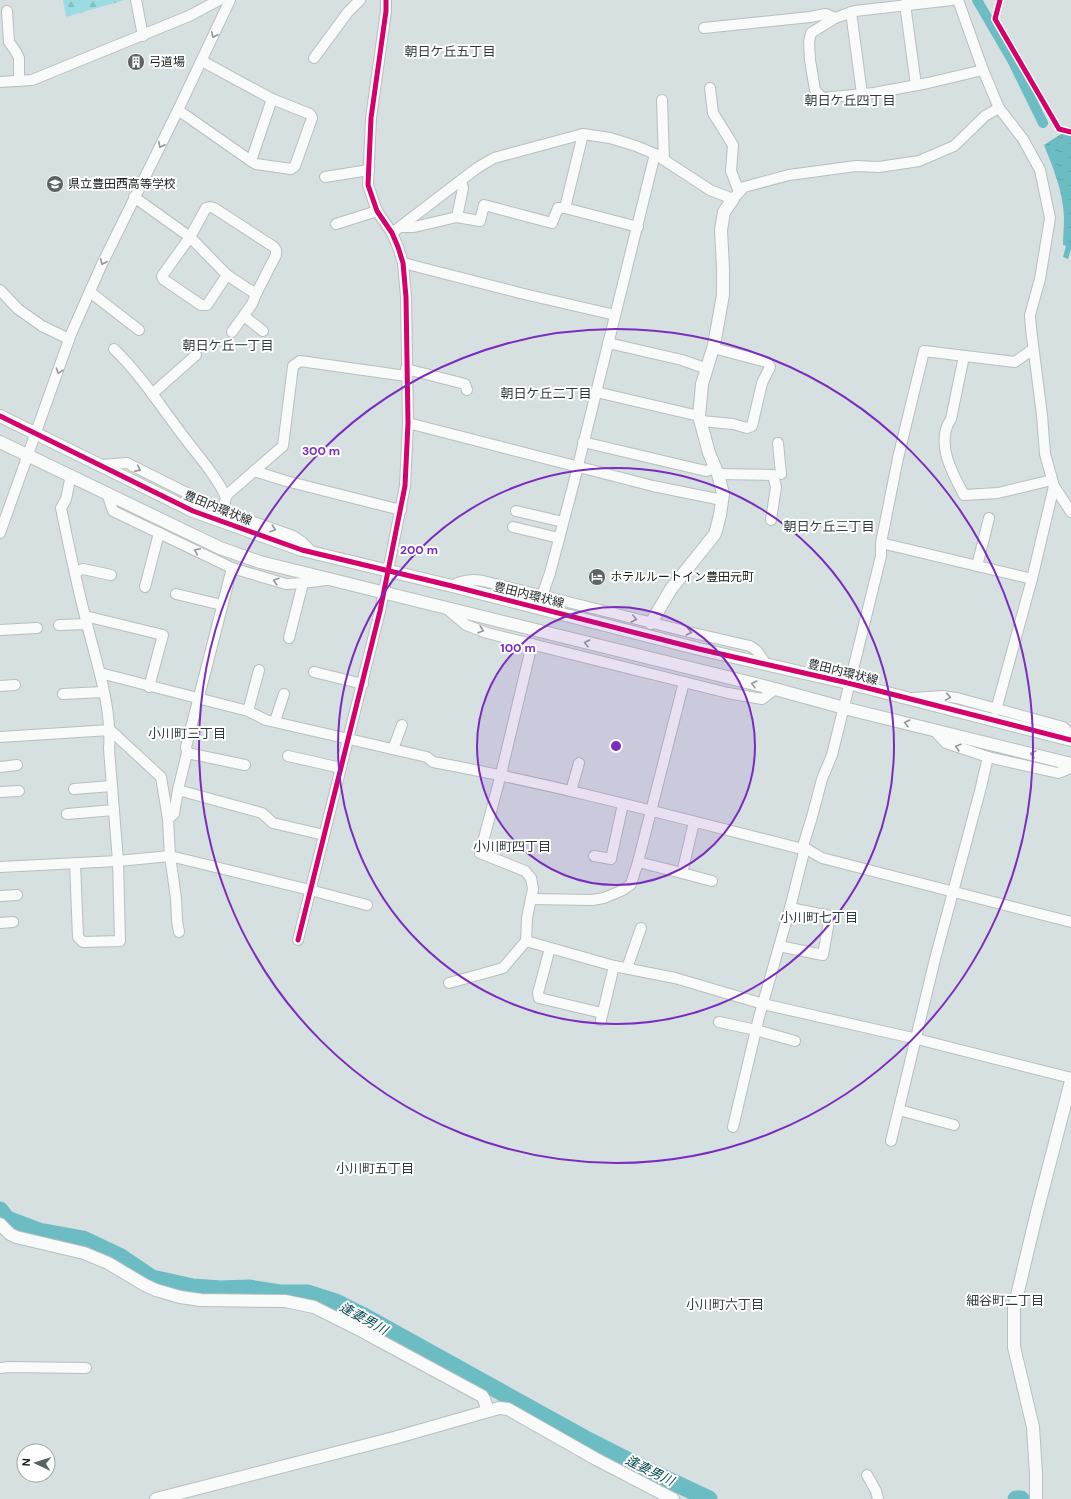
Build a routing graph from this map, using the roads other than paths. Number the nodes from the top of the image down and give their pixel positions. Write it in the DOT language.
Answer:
graph roads {
  1 [pos="136,0"];
  2 [pos="219,0"];
  3 [pos="230,0"];
  4 [pos="360,0"];
  5 [pos="386,0"];
  6 [pos="952,0"];
  7 [pos="958,0"];
  8 [pos="905,4"];
  9 [pos="7,11"];
  10 [pos="851,12"];
  11 [pos="835,18"];
  12 [pos="704,28"];
  13 [pos="143,36"];
  14 [pos="314,58"];
  15 [pos="202,61"];
  16 [pos="983,70"];
  17 [pos="19,81"];
  18 [pos="0,82"];
  19 [pos="916,85"];
  20 [pos="710,88"];
  21 [pos="862,94"];
  22 [pos="272,99"];
  23 [pos="662,100"];
  24 [pos="999,108"];
  25 [pos="178,110"];
  26 [pos="583,134"];
  27 [pos="655,154"];
  28 [pos="664,160"];
  29 [pos="251,161"];
  30 [pos="369,170"];
  31 [pos="325,176"];
  32 [pos="461,181"];
  33 [pos="736,196"];
  34 [pos="134,197"];
  35 [pos="564,208"];
  36 [pos="377,211"];
  37 [pos="457,217"];
  38 [pos="336,224"];
  39 [pos="638,227"];
  40 [pos="396,230"];
  41 [pos="190,237"];
  42 [pos="403,263"];
  43 [pos="227,275"];
  44 [pos="0,290"];
  45 [pos="90,292"];
  46 [pos="256,294"];
  47 [pos="615,314"];
  48 [pos="244,316"];
  49 [pos="139,330"];
  50 [pos="263,331"];
  51 [pos="232,332"];
  52 [pos="69,339"];
  53 [pos="608,343"];
  54 [pos="713,348"];
  55 [pos="114,349"];
  56 [pos="1033,349"];
  57 [pos="196,355"];
  58 [pos="964,356"];
  59 [pos="707,369"];
  60 [pos="406,373"];
  61 [pos="467,390"];
  62 [pos="596,392"];
  63 [pos="152,394"];
  64 [pos="0,416"];
  65 [pos="700,419"];
  66 [pos="408,423"];
  67 [pos="36,433"];
  68 [pos="0,442"];
  69 [pos="583,442"];
  70 [pos="778,443"];
  71 [pos="27,456"];
  72 [pos="101,465"];
  73 [pos="577,468"];
  74 [pos="254,471"];
  75 [pos="716,471"];
  76 [pos="780,474"];
  77 [pos="71,475"];
  78 [pos="1053,483"];
  79 [pos="107,493"];
  80 [pos="226,497"];
  81 [pos="722,500"];
  82 [pos="401,510"];
  83 [pos="223,511"];
  84 [pos="516,511"];
  85 [pos="1071,512"];
  86 [pos="989,518"];
  87 [pos="771,520"];
  88 [pos="563,522"];
  89 [pos="513,527"];
  90 [pos="0,533"];
  91 [pos="159,533"];
  92 [pos="559,538"];
  93 [pos="881,543"];
  94 [pos="312,552"];
  95 [pos="977,566"];
  96 [pos="232,568"];
  97 [pos="388,570"];
  98 [pos="75,572"];
  99 [pos="111,575"];
  100 [pos="1032,579"];
  101 [pos="328,580"];
  102 [pos="303,583"];
  103 [pos="452,586"];
  104 [pos="145,587"];
  105 [pos="383,592"];
  106 [pos="176,594"];
  107 [pos="542,596"];
  108 [pos="222,605"];
  109 [pos="448,610"];
  110 [pos="611,613"];
  111 [pos="86,620"];
  112 [pos="589,621"];
  113 [pos="651,623"];
  114 [pos="59,625"];
  115 [pos="37,628"];
  116 [pos="0,630"];
  117 [pos="290,638"];
  118 [pos="532,644"];
  119 [pos="614,650"];
  120 [pos="632,654"];
  121 [pos="591,658"];
  122 [pos="766,664"];
  123 [pos="259,670"];
  124 [pos="314,672"];
  125 [pos="650,673"];
  126 [pos="100,674"];
  127 [pos="684,682"];
  128 [pos="848,683"];
  129 [pos="363,684"];
  130 [pos="15,685"];
  131 [pos="0,686"];
  132 [pos="149,686"];
  133 [pos="775,689"];
  134 [pos="103,692"];
  135 [pos="63,694"];
  136 [pos="284,694"];
  137 [pos="199,699"];
  138 [pos="909,699"];
  139 [pos="844,708"];
  140 [pos="996,710"];
  141 [pos="248,711"];
  142 [pos="275,721"];
  143 [pos="402,724"];
  144 [pos="110,730"];
  145 [pos="934,730"];
  146 [pos="1071,735"];
  147 [pos="0,737"];
  148 [pos="349,739"];
  149 [pos="1071,740"];
  150 [pos="393,749"];
  151 [pos="187,753"];
  152 [pos="288,756"];
  153 [pos="988,757"];
  154 [pos="579,763"];
  155 [pos="1071,764"];
  156 [pos="245,765"];
  157 [pos="18,766"];
  158 [pos="0,767"];
  159 [pos="342,768"];
  160 [pos="1071,768"];
  161 [pos="501,774"];
  162 [pos="112,786"];
  163 [pos="74,788"];
  164 [pos="178,790"];
  165 [pos="19,791"];
  166 [pos="0,792"];
  167 [pos="571,792"];
  168 [pos="623,804"];
  169 [pos="114,810"];
  170 [pos="650,810"];
  171 [pos="67,814"];
  172 [pos="168,819"];
  173 [pos="694,822"];
  174 [pos="324,835"];
  175 [pos="803,849"];
  176 [pos="170,856"];
  177 [pos="594,856"];
  178 [pos="118,861"];
  179 [pos="638,862"];
  180 [pos="75,863"];
  181 [pos="0,867"];
  182 [pos="682,872"];
  183 [pos="712,881"];
  184 [pos="310,890"];
  185 [pos="953,892"];
  186 [pos="17,895"];
  187 [pos="0,896"];
  188 [pos="531,899"];
  189 [pos="367,905"];
  190 [pos="790,908"];
  191 [pos="13,922"];
  192 [pos="1071,922"];
  193 [pos="0,923"];
  194 [pos="641,928"];
  195 [pos="179,932"];
  196 [pos="298,940"];
  197 [pos="526,942"];
  198 [pos="779,946"];
  199 [pos="550,948"];
  200 [pos="614,966"];
  201 [pos="627,968"];
  202 [pos="449,983"];
  203 [pos="763,1004"];
  204 [pos="719,1022"];
  205 [pos="756,1030"];
  206 [pos="917,1039"];
  207 [pos="795,1041"];
  208 [pos="1071,1079"];
  209 [pos="899,1110"];
  210 [pos="954,1125"];
  211 [pos="733,1127"];
  212 [pos="891,1141"];
  213 [pos="0,1224"];
  214 [pos="0,1368"];
  215 [pos="86,1368"];
  216 [pos="488,1411"];
  217 [pos="868,1475"];
  218 [pos="877,1495"];
  219 [pos="1036,1498"];
  220 [pos="156,1499"];
  221 [pos="673,1499"];
  1 -- 13 [label="street"];
  2 -- 13 [label="street"];
  3 -- 15 [label="street, one-way"];
  4 -- 14 [label="street"];
  5 -- 30 [label="street"];
  6 -- 8 [label="street"];
  7 -- 16 [label="street"];
  8 -- 10 [label="street"];
  8 -- 19 [label="street"];
  9 -- 17 [label="street"];
  10 -- 11 [label="street"];
  10 -- 21 [label="street"];
  11 -- 12 [label="street"];
  11 -- 21 [label="street"];
  13 -- 17 [label="street"];
  15 -- 22 [label="street"];
  15 -- 25 [label="street"];
  16 -- 19 [label="street"];
  16 -- 24 [label="street"];
  17 -- 18 [label="street"];
  19 -- 21 [label="street"];
  20 -- 33 [label="street"];
  22 -- 29 [label="street"];
  22 -- 29 [label="street"];
  23 -- 28 [label="street"];
  24 -- 33 [label="street"];
  24 -- 56 [label="street"];
  25 -- 29 [label="street"];
  25 -- 34 [label="street, one-way"];
  26 -- 27 [label="street"];
  26 -- 32 [label="street"];
  26 -- 35 [label="street"];
  27 -- 28 [label="street"];
  27 -- 39 [label="street"];
  28 -- 33 [label="street"];
  30 -- 31 [label="street"];
  30 -- 36 [label="street"];
  32 -- 37 [label="street"];
  32 -- 40 [label="street"];
  33 -- 54 [label="street"];
  34 -- 41 [label="street"];
  34 -- 45 [label="street, one-way"];
  35 -- 37 [label="street"];
  35 -- 39 [label="street"];
  36 -- 38 [label="street"];
  36 -- 40 [label="street"];
  37 -- 40 [label="street"];
  39 -- 47 [label="street"];
  40 -- 42 [label="street"];
  41 -- 43 [label="street"];
  41 -- 43 [label="street"];
  41 -- 46 [label="street"];
  42 -- 47 [label="street"];
  42 -- 60 [label="street"];
  43 -- 46 [label="street"];
  44 -- 52 [label="street"];
  45 -- 49 [label="street"];
  45 -- 52 [label="street"];
  46 -- 48 [label="street"];
  47 -- 53 [label="street"];
  48 -- 50 [label="street"];
  48 -- 51 [label="street"];
  52 -- 67 [label="street, one-way"];
  53 -- 59 [label="street"];
  53 -- 62 [label="street"];
  54 -- 59 [label="street"];
  54 -- 65 [label="street"];
  55 -- 63 [label="street"];
  56 -- 58 [label="street"];
  56 -- 78 [label="street"];
  57 -- 63 [label="street"];
  58 -- 78 [label="street"];
  58 -- 93 [label="street"];
  59 -- 65 [label="street"];
  60 -- 61 [label="street"];
  60 -- 66 [label="street"];
  60 -- 74 [label="street"];
  62 -- 65 [label="street"];
  62 -- 69 [label="street"];
  63 -- 80 [label="street"];
  64 -- 67 [label="street, 豊田内環状線"];
  65 -- 75 [label="street"];
  66 -- 73 [label="street"];
  66 -- 82 [label="street"];
  67 -- 71 [label="street"];
  67 -- 72 [label="street, 豊田内環状線"];
  68 -- 71 [label="street"];
  69 -- 73 [label="street"];
  69 -- 75 [label="street"];
  70 -- 76 [label="street"];
  71 -- 77 [label="street"];
  71 -- 90 [label="street"];
  72 -- 83 [label="street, one-way"];
  72 -- 94 [label="street, 豊田内環状線"];
  73 -- 81 [label="street"];
  73 -- 88 [label="street"];
  74 -- 80 [label="street"];
  74 -- 82 [label="street"];
  75 -- 76 [label="street"];
  75 -- 81 [label="street"];
  76 -- 87 [label="street"];
  77 -- 79 [label="street"];
  77 -- 98 [label="street"];
  78 -- 85 [label="street"];
  78 -- 100 [label="street"];
  79 -- 91 [label="street"];
  79 -- 101 [label="street"];
  80 -- 83 [label="street"];
  81 -- 113 [label="street"];
  82 -- 97 [label="street"];
  83 -- 94 [label="street, one-way"];
  84 -- 88 [label="street"];
  86 -- 95 [label="street"];
  88 -- 92 [label="street"];
  89 -- 92 [label="street"];
  96 -- 91 [label="street, one-way"];
  91 -- 104 [label="street"];
  92 -- 107 [label="street"];
  93 -- 95 [label="street"];
  93 -- 128 [label="street"];
  94 -- 97 [label="street, 豊田内環状線"];
  95 -- 100 [label="street"];
  102 -- 96 [label="street, one-way"];
  96 -- 108 [label="street"];
  97 -- 103 [label="street, 豊田内環状線"];
  97 -- 105 [label="street"];
  98 -- 99 [label="street"];
  98 -- 111 [label="street"];
  100 -- 140 [label="street"];
  101 -- 102 [label="street"];
  101 -- 105 [label="street"];
  102 -- 117 [label="street"];
  103 -- 107 [label="street"];
  103 -- 112 [label="street, 豊田内環状線"];
  105 -- 109 [label="street"];
  105 -- 129 [label="street"];
  106 -- 108 [label="street"];
  107 -- 110 [label="street"];
  108 -- 137 [label="street"];
  109 -- 118 [label="street, one-way"];
  119 -- 109 [label="street, one-way"];
  110 -- 112 [label="street"];
  110 -- 113 [label="street, one-way"];
  111 -- 114 [label="street"];
  111 -- 126 [label="street"];
  111 -- 132 [label="street"];
  112 -- 122 [label="street, 豊田内環状線"];
  113 -- 122 [label="street, one-way"];
  115 -- 116 [label="street"];
  118 -- 121 [label="street"];
  118 -- 161 [label="street"];
  119 -- 120 [label="street"];
  119 -- 121 [label="street"];
  120 -- 125 [label="street"];
  133 -- 120 [label="street, one-way"];
  121 -- 125 [label="street"];
  122 -- 128 [label="street, 豊田内環状線"];
  123 -- 141 [label="street"];
  124 -- 129 [label="street"];
  125 -- 127 [label="street"];
  126 -- 132 [label="street"];
  126 -- 134 [label="street"];
  127 -- 133 [label="street"];
  127 -- 170 [label="street"];
  128 -- 138 [label="street, 豊田内環状線"];
  128 -- 139 [label="street"];
  129 -- 148 [label="street"];
  130 -- 131 [label="street"];
  132 -- 137 [label="street"];
  133 -- 139 [label="street"];
  134 -- 135 [label="street"];
  134 -- 144 [label="street"];
  136 -- 142 [label="street"];
  137 -- 141 [label="street"];
  137 -- 151 [label="street"];
  138 -- 140 [label="street, one-way"];
  138 -- 149 [label="street, 豊田内環状線"];
  145 -- 139 [label="street, one-way"];
  139 -- 175 [label="street"];
  140 -- 146 [label="street"];
  141 -- 142 [label="street"];
  142 -- 148 [label="street"];
  143 -- 150 [label="street"];
  144 -- 147 [label="street"];
  144 -- 162 [label="street"];
  144 -- 172 [label="street"];
  153 -- 145 [label="street, one-way"];
  155 -- 145 [label="street, one-way"];
  148 -- 150 [label="street"];
  148 -- 159 [label="street"];
  150 -- 161 [label="street"];
  151 -- 156 [label="street"];
  151 -- 164 [label="street"];
  152 -- 159 [label="street"];
  153 -- 160 [label="street"];
  153 -- 185 [label="street"];
  154 -- 167 [label="street"];
  157 -- 158 [label="street"];
  159 -- 174 [label="street"];
  161 -- 167 [label="street"];
  161 -- 188 [label="street"];
  162 -- 163 [label="street"];
  162 -- 169 [label="street"];
  164 -- 172 [label="street"];
  164 -- 174 [label="street"];
  165 -- 166 [label="street"];
  167 -- 168 [label="street"];
  168 -- 170 [label="street"];
  168 -- 177 [label="street"];
  169 -- 171 [label="street"];
  169 -- 178 [label="street"];
  170 -- 173 [label="street"];
  170 -- 179 [label="street"];
  172 -- 176 [label="street"];
  173 -- 175 [label="street"];
  173 -- 182 [label="street"];
  174 -- 184 [label="street"];
  175 -- 185 [label="street"];
  175 -- 190 [label="street"];
  176 -- 178 [label="street"];
  176 -- 184 [label="street"];
  176 -- 195 [label="street"];
  178 -- 180 [label="street"];
  178 -- 180 [label="street"];
  179 -- 182 [label="street"];
  179 -- 188 [label="street"];
  180 -- 181 [label="street"];
  182 -- 183 [label="street"];
  184 -- 189 [label="street"];
  184 -- 196 [label="street"];
  185 -- 192 [label="street"];
  185 -- 206 [label="street"];
  186 -- 187 [label="street"];
  188 -- 197 [label="street"];
  190 -- 198 [label="street"];
  190 -- 198 [label="street"];
  191 -- 193 [label="street"];
  194 -- 201 [label="street"];
  197 -- 199 [label="street"];
  197 -- 202 [label="street"];
  198 -- 203 [label="street"];
  199 -- 200 [label="street"];
  199 -- 200 [label="street"];
  200 -- 201 [label="street"];
  201 -- 203 [label="street"];
  203 -- 205 [label="street"];
  203 -- 206 [label="street"];
  204 -- 205 [label="street"];
  205 -- 207 [label="street"];
  205 -- 211 [label="street"];
  206 -- 208 [label="street"];
  206 -- 209 [label="street"];
  208 -- 219 [label="street"];
  209 -- 210 [label="street"];
  209 -- 212 [label="street"];
  213 -- 216 [label="street"];
  214 -- 215 [label="street"];
  216 -- 220 [label="street"];
  216 -- 221 [label="street"];
  217 -- 218 [label="street"];
}
